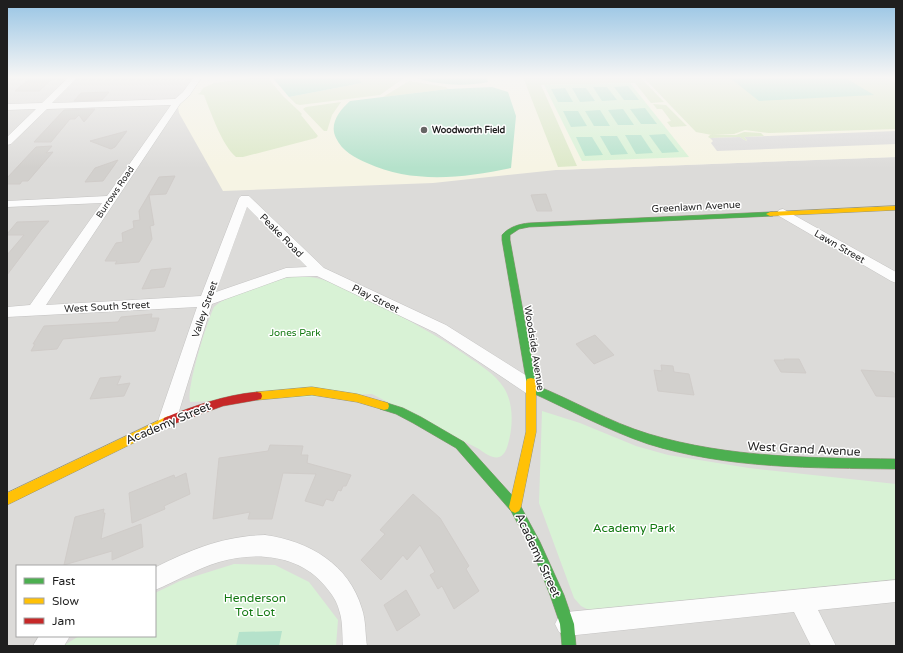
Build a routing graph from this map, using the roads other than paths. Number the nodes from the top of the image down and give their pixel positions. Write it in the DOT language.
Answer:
graph roads {
  1 [pos="42,107"];
  2 [pos="172,107"];
  3 [pos="7,142"];
  4 [pos="245,198"];
  5 [pos="111,199"];
  6 [pos="7,204"];
  7 [pos="896,208"];
  8 [pos="783,213"];
  9 [pos="506,240"];
  10 [pos="319,270"];
  11 [pos="896,278"];
  12 [pos="206,301"];
  13 [pos="35,310"];
  14 [pos="7,312"];
  15 [pos="532,388"];
  16 [pos="167,421"];
  17 [pos="896,464"];
  18 [pos="7,499"];
  19 [pos="515,507"];
  20 [pos="156,579"];
  21 [pos="896,591"];
  22 [pos="800,600"];
  23 [pos="567,624"];
  24 [pos="57,637"];
  25 [pos="45,646"];
  26 [pos="355,646"];
  27 [pos="569,646"];
  28 [pos="824,646"];
  1 -- 3 [label="street"];
  2 -- 5 [label="street, Burrows Road"];
  4 -- 10 [label="street, Peake Road"];
  4 -- 12 [label="street, Valley Street"];
  5 -- 6 [label="street"];
  5 -- 13 [label="street, Burrows Road"];
  7 -- 8 [label="street, Greenlawn Avenue"];
  8 -- 9 [label="street, Greenlawn Avenue"];
  8 -- 11 [label="street, Lawn Street"];
  9 -- 15 [label="street, Woodside Avenue"];
  10 -- 12 [label="street"];
  10 -- 15 [label="street, Play Street"];
  12 -- 13 [label="street, West South Street"];
  12 -- 16 [label="street, Valley Street"];
  13 -- 14 [label="street, West South Street"];
  15 -- 17 [label="street, West Grand Avenue"];
  15 -- 19 [label="street, Woodside Avenue"];
  16 -- 18 [label="street, Academy Street"];
  16 -- 19 [label="street, Academy Street"];
  19 -- 23 [label="street, Academy Street"];
  20 -- 26 [label="street"];
  21 -- 22 [label="street"];
  22 -- 23 [label="street"];
  22 -- 28 [label="street"];
  23 -- 27 [label="street, Academy Street"];
  24 -- 25 [label="street"];
}
